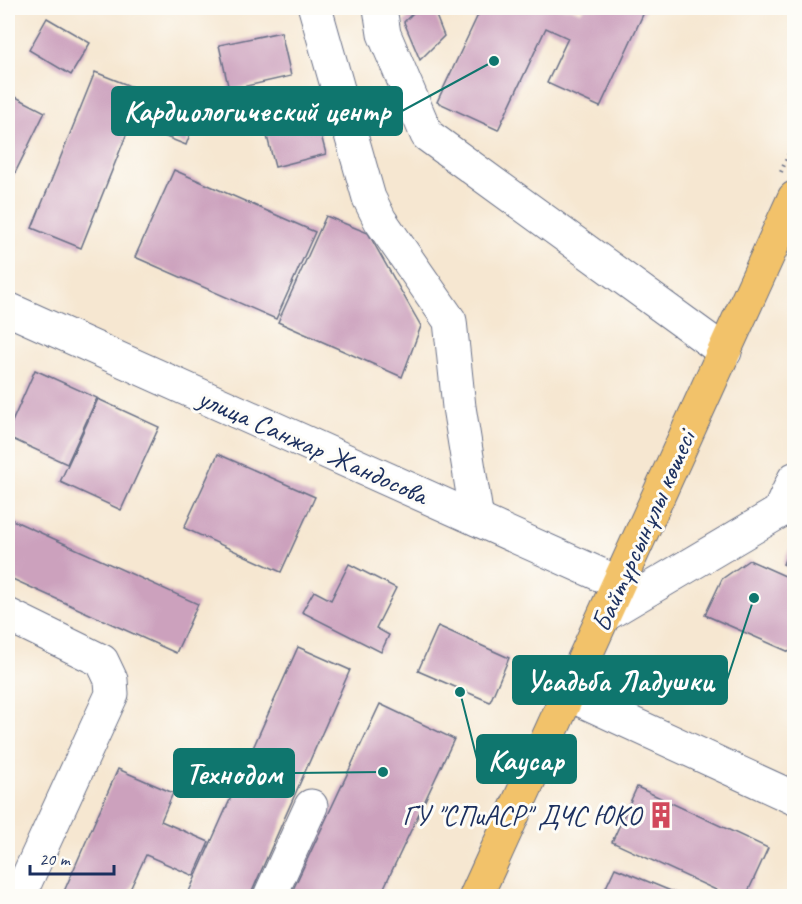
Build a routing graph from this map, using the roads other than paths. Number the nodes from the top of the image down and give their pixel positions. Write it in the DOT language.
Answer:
graph roads {
  1 [pos="315,8"];
  2 [pos="380,8"];
  3 [pos="795,198"];
  4 [pos="8,309"];
  5 [pos="724,352"];
  6 [pos="794,480"];
  7 [pos="477,519"];
  8 [pos="619,583"];
  9 [pos="8,615"];
  10 [pos="605,615"];
  11 [pos="568,694"];
  12 [pos="795,798"];
  13 [pos="311,806"];
  14 [pos="19,897"];
  15 [pos="270,897"];
  16 [pos="476,897"];
  1 -- 7 [label="street"];
  2 -- 5 [label="street"];
  3 -- 5 [label="main road, Байтұрсынұлы көшесі"];
  4 -- 7 [label="street, улица Санжар Жандосова"];
  5 -- 8 [label="main road, Байтұрсынұлы көшесі"];
  6 -- 10 [label="street"];
  7 -- 8 [label="street, улица Санжар Жандосова"];
  8 -- 10 [label="main road, Байтұрсынұлы көшесі"];
  9 -- 14 [label="street"];
  10 -- 11 [label="main road, Байтұрсынұлы көшесі"];
  11 -- 12 [label="street"];
  11 -- 16 [label="main road, Байтұрсынұлы көшесі"];
  13 -- 15 [label="street"];
}
